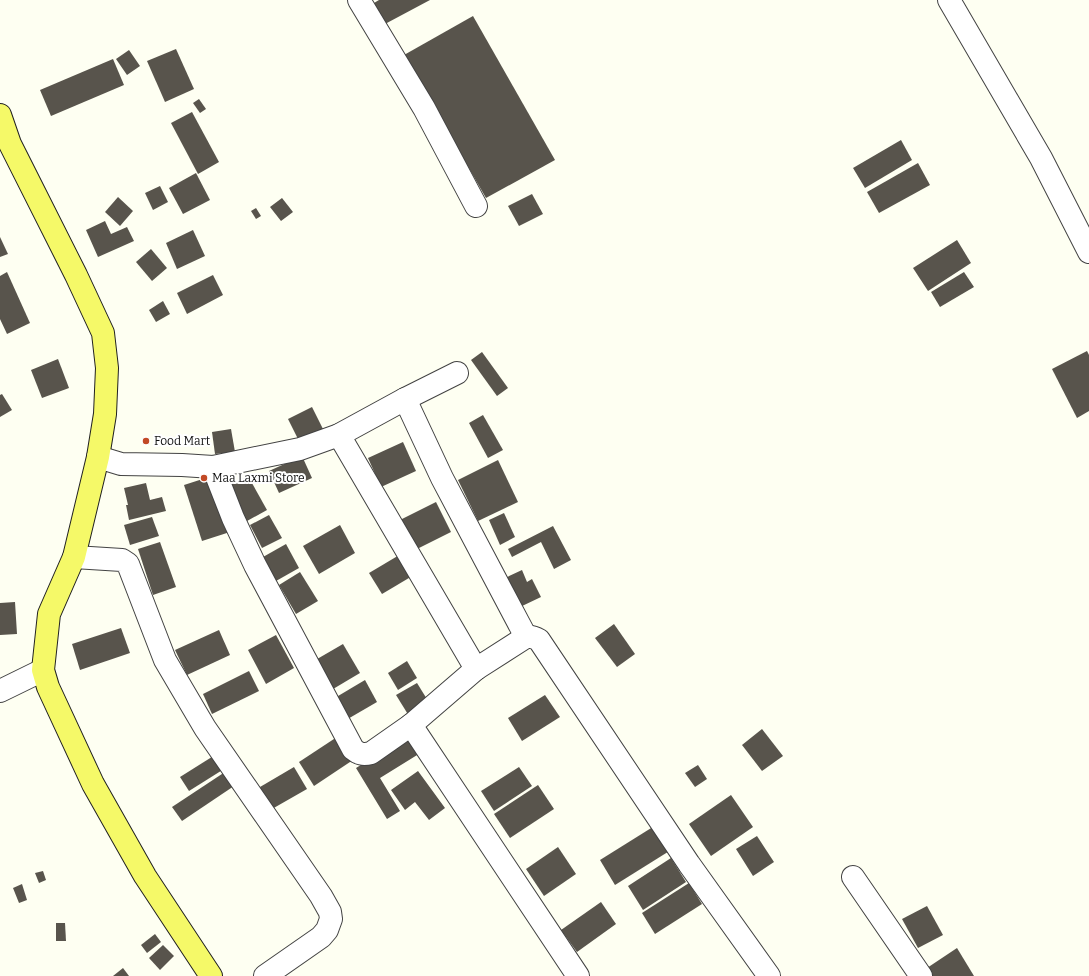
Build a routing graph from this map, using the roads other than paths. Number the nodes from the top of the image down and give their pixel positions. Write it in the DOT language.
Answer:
graph roads {
  1 [pos="359,0"];
  2 [pos="949,0"];
  3 [pos="0,115"];
  4 [pos="5,146"];
  5 [pos="476,206"];
  6 [pos="1089,252"];
  7 [pos="457,374"];
  8 [pos="405,399"];
  9 [pos="339,434"];
  10 [pos="98,457"];
  11 [pos="213,467"];
  12 [pos="74,557"];
  13 [pos="526,637"];
  14 [pos="476,669"];
  15 [pos="43,670"];
  16 [pos="0,690"];
  17 [pos="411,725"];
  18 [pos="853,877"];
  19 [pos="211,976"];
  20 [pos="265,976"];
  21 [pos="578,976"];
  22 [pos="769,976"];
  23 [pos="921,976"];
  1 -- 5 [label="street"];
  2 -- 6 [label="street"];
  3 -- 4 [label="main road"];
  4 -- 10 [label="main road"];
  7 -- 8 [label="street"];
  8 -- 9 [label="street"];
  8 -- 13 [label="street"];
  9 -- 11 [label="street"];
  9 -- 14 [label="street"];
  10 -- 11 [label="street"];
  10 -- 12 [label="main road"];
  11 -- 17 [label="street"];
  12 -- 15 [label="main road"];
  12 -- 20 [label="street"];
  13 -- 14 [label="street"];
  13 -- 22 [label="street"];
  14 -- 17 [label="street"];
  15 -- 16 [label="street"];
  15 -- 19 [label="main road"];
  17 -- 21 [label="street"];
  18 -- 23 [label="street"];
}
